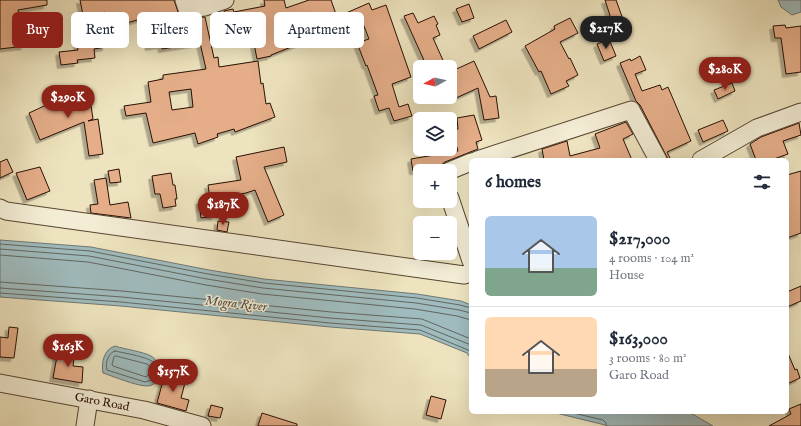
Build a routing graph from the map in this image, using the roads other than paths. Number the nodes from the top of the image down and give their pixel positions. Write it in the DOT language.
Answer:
graph roads {
  1 [pos="184,0"];
  2 [pos="225,0"];
  3 [pos="801,112"];
  4 [pos="482,158"];
  5 [pos="657,158"];
  6 [pos="704,158"];
  7 [pos="469,163"];
  8 [pos="457,168"];
  9 [pos="0,208"];
  10 [pos="453,208"];
  11 [pos="469,255"];
  12 [pos="469,274"];
  13 [pos="0,382"];
  14 [pos="89,399"];
  15 [pos="85,426"];
  16 [pos="202,426"];
  1 -- 2 [label="street"];
  3 -- 6 [label="street"];
  4 -- 5 [label="street"];
  7 -- 8 [label="street"];
  9 -- 12 [label="street"];
  10 -- 11 [label="street"];
  13 -- 14 [label="street, Garo Road"];
  14 -- 15 [label="street"];
  14 -- 16 [label="street, Garo Road"];
}
